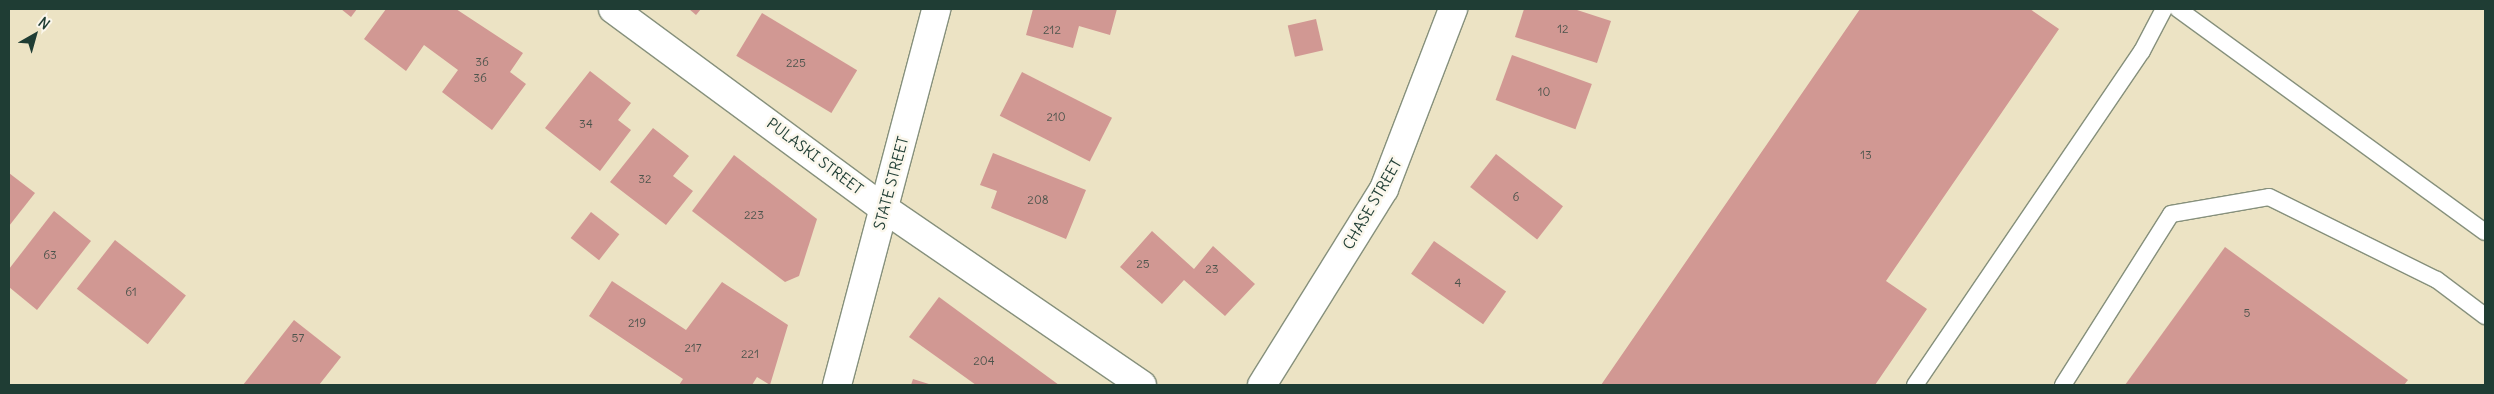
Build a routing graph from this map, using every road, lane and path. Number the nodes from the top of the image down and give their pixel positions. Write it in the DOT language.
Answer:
graph roads {
  1 [pos="614,9"];
  2 [pos="936,9"];
  3 [pos="1453,9"];
  4 [pos="2164,9"];
  5 [pos="2178,9"];
  6 [pos="882,207"];
  7 [pos="2485,232"];
  8 [pos="2485,316"];
  9 [pos="837,385"];
  10 [pos="1142,385"];
  11 [pos="1262,385"];
  12 [pos="1915,385"];
  13 [pos="2063,385"];
  1 -- 6 [label="street, PULASKI STREET"];
  2 -- 6 [label="street, STATE STREET"];
  3 -- 11 [label="street, CHASE STREET"];
  4 -- 12 [label="lane"];
  5 -- 7 [label="lane"];
  6 -- 9 [label="street, STATE STREET"];
  6 -- 10 [label="street, PULASKI STREET"];
  8 -- 13 [label="lane"];
}
